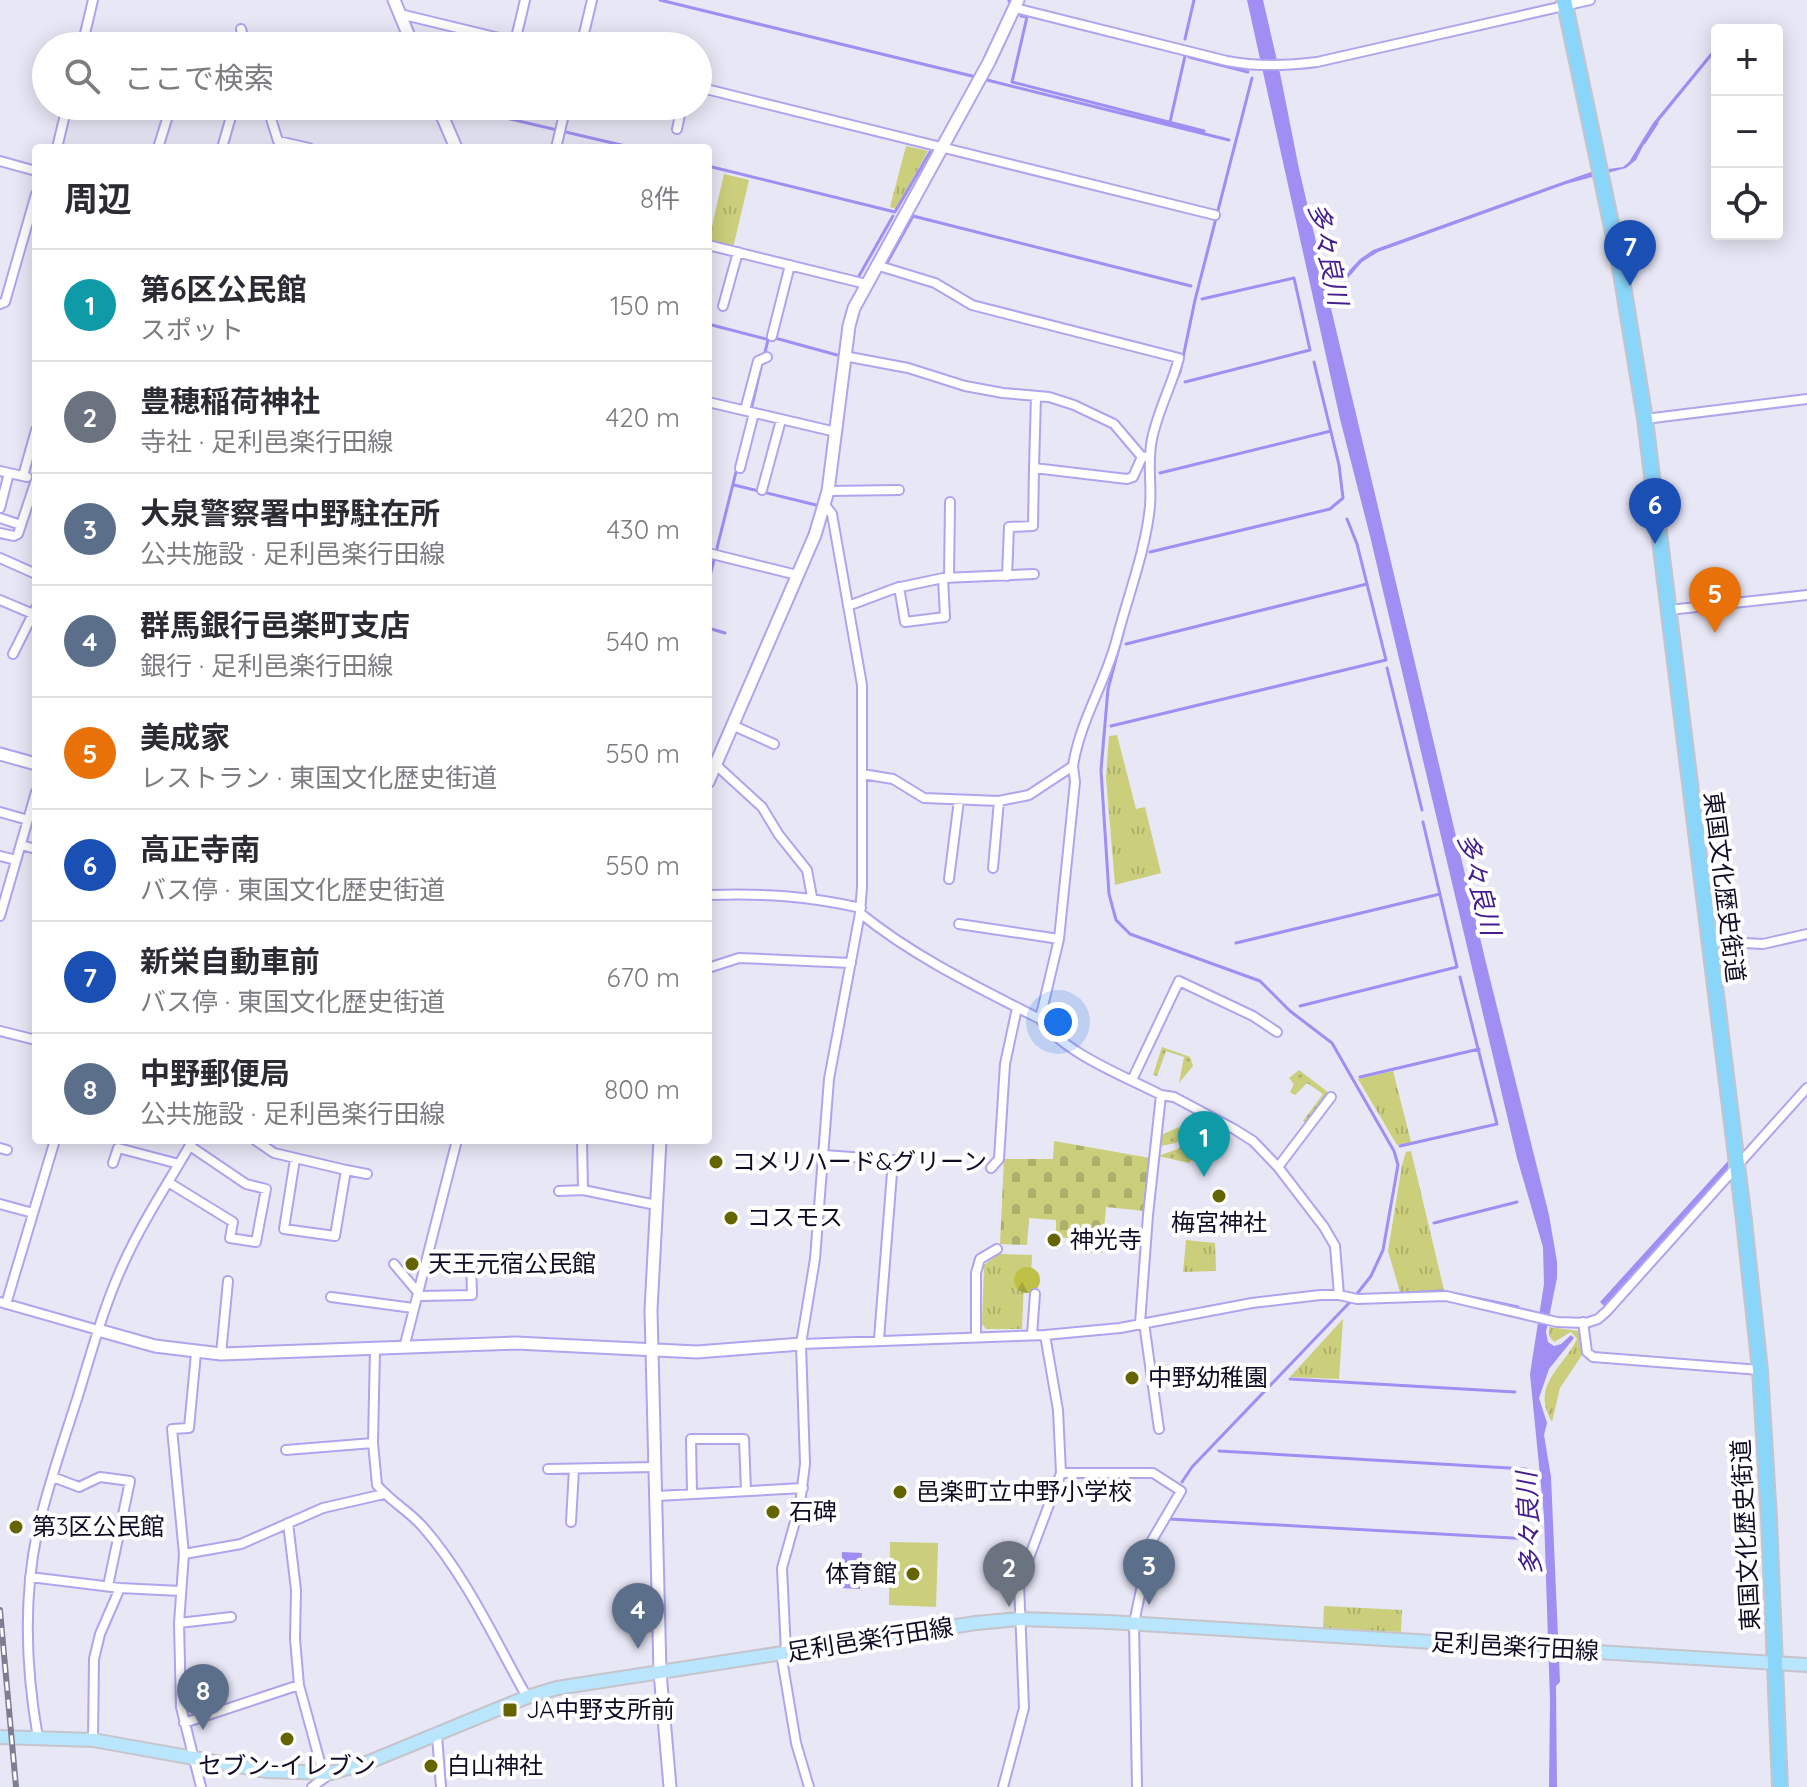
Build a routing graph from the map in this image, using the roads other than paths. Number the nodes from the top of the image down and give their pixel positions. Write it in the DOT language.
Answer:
graph roads {
  1 [pos="93,0"];
  2 [pos="394,0"];
  3 [pos="525,0"];
  4 [pos="592,0"];
  5 [pos="1590,0"];
  6 [pos="1564,3"];
  7 [pos="1016,4"];
  8 [pos="400,14"];
  9 [pos="241,29"];
  10 [pos="85,32"];
  11 [pos="242,32"];
  12 [pos="407,32"];
  13 [pos="474,32"];
  14 [pos="517,32"];
  15 [pos="584,32"];
  16 [pos="712,90"];
  17 [pos="64,120"];
  18 [pos="167,120"];
  19 [pos="230,120"];
  20 [pos="271,120"];
  21 [pos="444,120"];
  22 [pos="563,120"];
  23 [pos="679,120"];
  24 [pos="677,129"];
  25 [pos="58,144"];
  26 [pos="159,144"];
  27 [pos="223,144"];
  28 [pos="291,144"];
  29 [pos="454,144"];
  30 [pos="557,144"];
  31 [pos="942,147"];
  32 [pos="0,161"];
  33 [pos="32,170"];
  34 [pos="32,208"];
  35 [pos="1215,215"];
  36 [pos="712,246"];
  37 [pos="738,252"];
  38 [pos="790,265"];
  39 [pos="876,265"];
  40 [pos="866,284"];
  41 [pos="0,304"];
  42 [pos="723,306"];
  43 [pos="772,336"];
  44 [pos="844,356"];
  45 [pos="767,357"];
  46 [pos="1036,396"];
  47 [pos="1807,399"];
  48 [pos="712,403"];
  49 [pos="750,412"];
  50 [pos="1645,419"];
  51 [pos="781,420"];
  52 [pos="836,432"];
  53 [pos="32,444"];
  54 [pos="1145,456"];
  55 [pos="740,468"];
  56 [pos="1034,468"];
  57 [pos="4,472"];
  58 [pos="23,476"];
  59 [pos="32,478"];
  60 [pos="762,490"];
  61 [pos="899,490"];
  62 [pos="32,491"];
  63 [pos="828,491"];
  64 [pos="950,502"];
  65 [pos="825,505"];
  66 [pos="0,508"];
  67 [pos="0,518"];
  68 [pos="21,525"];
  69 [pos="0,533"];
  70 [pos="712,554"];
  71 [pos="0,558"];
  72 [pos="32,572"];
  73 [pos="1034,574"];
  74 [pos="797,575"];
  75 [pos="1007,576"];
  76 [pos="946,578"];
  77 [pos="899,587"];
  78 [pos="1807,595"];
  79 [pos="0,600"];
  80 [pos="848,606"];
  81 [pos="32,610"];
  82 [pos="1669,610"];
  83 [pos="32,617"];
  84 [pos="13,654"];
  85 [pos="732,725"];
  86 [pos="774,744"];
  87 [pos="0,754"];
  88 [pos="712,760"];
  89 [pos="32,763"];
  90 [pos="716,765"];
  91 [pos="1073,766"];
  92 [pos="712,774"];
  93 [pos="862,774"];
  94 [pos="959,800"];
  95 [pos="999,801"];
  96 [pos="32,806"];
  97 [pos="0,812"];
  98 [pos="28,820"];
  99 [pos="21,845"];
  100 [pos="32,848"];
  101 [pos="0,856"];
  102 [pos="16,860"];
  103 [pos="993,868"];
  104 [pos="949,879"];
  105 [pos="712,895"];
  106 [pos="812,897"];
  107 [pos="860,911"];
  108 [pos="0,915"];
  109 [pos="959,924"];
  110 [pos="1807,934"];
  111 [pos="1059,939"];
  112 [pos="1709,941"];
  113 [pos="851,963"];
  114 [pos="712,967"];
  115 [pos="1017,1008"];
  116 [pos="1040,1019"];
  117 [pos="0,1031"];
  118 [pos="1277,1032"];
  119 [pos="32,1039"];
  120 [pos="1132,1080"];
  121 [pos="1807,1088"];
  122 [pos="1161,1095"];
  123 [pos="1331,1097"];
  124 [pos="54,1144"];
  125 [pos="189,1144"];
  126 [pos="193,1144"];
  127 [pos="261,1144"];
  128 [pos="456,1144"];
  129 [pos="582,1144"];
  130 [pos="660,1144"];
  131 [pos="824,1155"];
  132 [pos="295,1159"];
  133 [pos="113,1163"];
  134 [pos="179,1164"];
  135 [pos="1278,1167"];
  136 [pos="991,1168"];
  137 [pos="1737,1168"];
  138 [pos="346,1170"];
  139 [pos="367,1174"];
  140 [pos="168,1182"];
  141 [pos="583,1190"];
  142 [pos="559,1191"];
  143 [pos="0,1204"];
  144 [pos="656,1205"];
  145 [pos="33,1213"];
  146 [pos="997,1249"];
  147 [pos="471,1258"];
  148 [pos="394,1264"];
  149 [pos="228,1281"];
  150 [pos="417,1294"];
  151 [pos="1035,1294"];
  152 [pos="1339,1295"];
  153 [pos="331,1297"];
  154 [pos="3,1303"];
  155 [pos="413,1308"];
  156 [pos="1583,1322"];
  157 [pos="1142,1323"];
  158 [pos="98,1330"];
  159 [pos="1032,1335"];
  160 [pos="1045,1335"];
  161 [pos="976,1337"];
  162 [pos="879,1339"];
  163 [pos="801,1344"];
  164 [pos="404,1348"];
  165 [pos="375,1349"];
  166 [pos="652,1351"];
  167 [pos="196,1353"];
  168 [pos="221,1354"];
  169 [pos="1760,1370"];
  170 [pos="1159,1429"];
  171 [pos="373,1443"];
  172 [pos="286,1450"];
  173 [pos="656,1467"];
  174 [pos="548,1469"];
  175 [pos="574,1469"];
  176 [pos="1061,1473"];
  177 [pos="53,1477"];
  178 [pos="803,1488"];
  179 [pos="746,1491"];
  180 [pos="384,1494"];
  181 [pos="692,1494"];
  182 [pos="657,1496"];
  183 [pos="571,1522"];
  184 [pos="288,1523"];
  185 [pos="184,1554"];
  186 [pos="30,1577"];
  187 [pos="108,1586"];
  188 [pos="120,1588"];
  189 [pos="180,1591"];
  190 [pos="231,1617"];
  191 [pos="1019,1619"];
  192 [pos="179,1623"];
  193 [pos="1134,1623"];
  194 [pos="784,1653"];
  195 [pos="1774,1662"];
  196 [pos="1807,1665"];
  197 [pos="660,1672"];
  198 [pos="299,1685"];
  199 [pos="527,1697"];
  200 [pos="184,1723"];
  201 [pos="437,1736"];
  202 [pos="0,1737"];
  203 [pos="38,1738"];
  204 [pos="93,1740"];
  205 [pos="192,1758"];
  206 [pos="327,1773"];
  207 [pos="201,1787"];
  208 [pos="312,1787"];
  209 [pos="441,1787"];
  210 [pos="670,1787"];
  211 [pos="809,1787"];
  212 [pos="1003,1787"];
  213 [pos="1137,1787"];
  214 [pos="1780,1787"];
  1 -- 10 [label="street"];
  2 -- 8 [label="street"];
  3 -- 14 [label="street"];
  4 -- 15 [label="street"];
  5 -- 6 [label="street"];
  6 -- 7 [label="street"];
  6 -- 50 [label="highway, 東国文化歴史街道"];
  7 -- 31 [label="street"];
  8 -- 12 [label="street"];
  8 -- 13 [label="street"];
  9 -- 11 [label="street"];
  16 -- 31 [label="street"];
  17 -- 25 [label="street"];
  18 -- 26 [label="street"];
  19 -- 27 [label="street"];
  20 -- 28 [label="street"];
  21 -- 29 [label="street"];
  22 -- 30 [label="street"];
  23 -- 24 [label="street"];
  31 -- 35 [label="street"];
  31 -- 39 [label="street"];
  32 -- 33 [label="street"];
  34 -- 41 [label="street"];
  36 -- 37 [label="street"];
  37 -- 38 [label="street"];
  37 -- 42 [label="street"];
  38 -- 40 [label="street"];
  38 -- 43 [label="street"];
  39 -- 40 [label="street"];
  39 -- 54 [label="street"];
  40 -- 44 [label="street"];
  44 -- 46 [label="street"];
  44 -- 52 [label="street"];
  45 -- 49 [label="street"];
  46 -- 54 [label="street"];
  46 -- 56 [label="street"];
  47 -- 50 [label="street"];
  48 -- 49 [label="street"];
  49 -- 51 [label="street"];
  49 -- 55 [label="street"];
  50 -- 82 [label="highway, 東国文化歴史街道"];
  51 -- 52 [label="street"];
  51 -- 60 [label="street"];
  52 -- 63 [label="street"];
  53 -- 58 [label="street"];
  54 -- 56 [label="street"];
  54 -- 91 [label="street"];
  56 -- 75 [label="street"];
  57 -- 58 [label="street"];
  57 -- 66 [label="street"];
  58 -- 59 [label="street"];
  61 -- 63 [label="street"];
  62 -- 68 [label="street"];
  63 -- 65 [label="street"];
  64 -- 76 [label="street"];
  65 -- 74 [label="street"];
  65 -- 80 [label="street"];
  67 -- 68 [label="street"];
  68 -- 69 [label="street"];
  70 -- 74 [label="street"];
  71 -- 72 [label="street"];
  73 -- 75 [label="street"];
  74 -- 85 [label="street"];
  75 -- 76 [label="street"];
  76 -- 77 [label="street"];
  76 -- 77 [label="street"];
  77 -- 80 [label="street"];
  78 -- 82 [label="street"];
  79 -- 81 [label="street"];
  80 -- 93 [label="street"];
  82 -- 112 [label="highway, 東国文化歴史街道"];
  83 -- 84 [label="street"];
  85 -- 86 [label="street"];
  85 -- 90 [label="street"];
  87 -- 89 [label="street"];
  88 -- 90 [label="street"];
  90 -- 92 [label="street"];
  90 -- 106 [label="street"];
  91 -- 95 [label="street"];
  91 -- 111 [label="street"];
  93 -- 94 [label="street"];
  93 -- 107 [label="street"];
  94 -- 95 [label="street"];
  94 -- 104 [label="street"];
  95 -- 103 [label="street"];
  96 -- 98 [label="street"];
  97 -- 98 [label="street"];
  98 -- 99 [label="street"];
  99 -- 100 [label="street"];
  99 -- 102 [label="street"];
  101 -- 102 [label="street"];
  102 -- 108 [label="street"];
  105 -- 106 [label="street"];
  106 -- 107 [label="street"];
  107 -- 113 [label="street"];
  107 -- 115 [label="street"];
  109 -- 111 [label="street"];
  110 -- 112 [label="street"];
  111 -- 116 [label="street"];
  112 -- 137 [label="highway, 東国文化歴史街道"];
  113 -- 114 [label="street"];
  113 -- 131 [label="street"];
  115 -- 116 [label="street"];
  115 -- 136 [label="street"];
  116 -- 120 [label="street"];
  117 -- 119 [label="street"];
  118 -- 120 [label="street"];
  120 -- 122 [label="street"];
  121 -- 137 [label="street"];
  122 -- 135 [label="street"];
  122 -- 157 [label="street"];
  123 -- 135 [label="street"];
  124 -- 145 [label="street"];
  125 -- 134 [label="street"];
  126 -- 140 [label="street"];
  127 -- 132 [label="street"];
  128 -- 150 [label="street"];
  129 -- 141 [label="street"];
  130 -- 144 [label="street"];
  131 -- 162 [label="street"];
  131 -- 163 [label="street"];
  132 -- 138 [label="street"];
  132 -- 138 [label="street"];
  133 -- 134 [label="street"];
  134 -- 140 [label="street"];
  135 -- 152 [label="street"];
  137 -- 156 [label="street"];
  137 -- 169 [label="highway, 東国文化歴史街道"];
  138 -- 139 [label="street"];
  140 -- 158 [label="street"];
  141 -- 142 [label="street"];
  141 -- 144 [label="street"];
  143 -- 145 [label="street"];
  144 -- 166 [label="street"];
  145 -- 154 [label="street"];
  146 -- 161 [label="street"];
  147 -- 150 [label="street"];
  148 -- 150 [label="street"];
  149 -- 168 [label="street"];
  150 -- 155 [label="street"];
  151 -- 159 [label="street"];
  152 -- 156 [label="street"];
  152 -- 157 [label="street"];
  153 -- 155 [label="street"];
  154 -- 158 [label="street"];
  155 -- 164 [label="street"];
  156 -- 169 [label="street"];
  157 -- 160 [label="street"];
  157 -- 170 [label="street"];
  158 -- 167 [label="street"];
  158 -- 177 [label="street"];
  159 -- 160 [label="street"];
  159 -- 161 [label="street"];
  160 -- 176 [label="street"];
  161 -- 162 [label="street"];
  162 -- 163 [label="street"];
  163 -- 166 [label="street"];
  163 -- 178 [label="street"];
  164 -- 165 [label="street"];
  164 -- 166 [label="street"];
  165 -- 168 [label="street"];
  165 -- 171 [label="street"];
  166 -- 173 [label="street"];
  167 -- 168 [label="street"];
  167 -- 185 [label="street"];
  169 -- 195 [label="highway, 東国文化歴史街道"];
  171 -- 172 [label="street"];
  171 -- 180 [label="street"];
  173 -- 175 [label="street"];
  173 -- 182 [label="street"];
  174 -- 175 [label="street"];
  175 -- 183 [label="street"];
  176 -- 191 [label="street"];
  176 -- 193 [label="street"];
  177 -- 186 [label="street"];
  177 -- 187 [label="street"];
  178 -- 179 [label="street"];
  178 -- 194 [label="street"];
  179 -- 181 [label="street"];
  179 -- 181 [label="street"];
  180 -- 184 [label="street"];
  180 -- 199 [label="street"];
  181 -- 182 [label="street"];
  182 -- 197 [label="street"];
  184 -- 185 [label="street"];
  184 -- 198 [label="street"];
  185 -- 189 [label="street"];
  186 -- 187 [label="street"];
  186 -- 203 [label="street"];
  187 -- 188 [label="street"];
  188 -- 189 [label="street"];
  188 -- 204 [label="street"];
  189 -- 192 [label="street"];
  190 -- 192 [label="street"];
  191 -- 193 [label="main road, 足利邑楽行田線"];
  191 -- 194 [label="main road, 足利邑楽行田線"];
  191 -- 212 [label="street"];
  192 -- 200 [label="street"];
  193 -- 195 [label="main road, 足利邑楽行田線"];
  193 -- 213 [label="street"];
  194 -- 197 [label="main road, 足利邑楽行田線"];
  194 -- 211 [label="street"];
  195 -- 196 [label="main road, 足利邑楽行田線"];
  195 -- 214 [label="highway, 東国文化歴史街道"];
  197 -- 199 [label="main road, 足利邑楽行田線"];
  197 -- 210 [label="street"];
  198 -- 200 [label="street"];
  198 -- 206 [label="street"];
  199 -- 201 [label="main road, 足利邑楽行田線"];
  200 -- 205 [label="street"];
  201 -- 206 [label="main road, 足利邑楽行田線"];
  201 -- 209 [label="street"];
  202 -- 203 [label="main road, 足利邑楽行田線"];
  203 -- 204 [label="main road, 足利邑楽行田線"];
  204 -- 205 [label="main road, 足利邑楽行田線"];
  205 -- 206 [label="main road, 足利邑楽行田線"];
  205 -- 207 [label="street"];
  206 -- 208 [label="street"];
}
